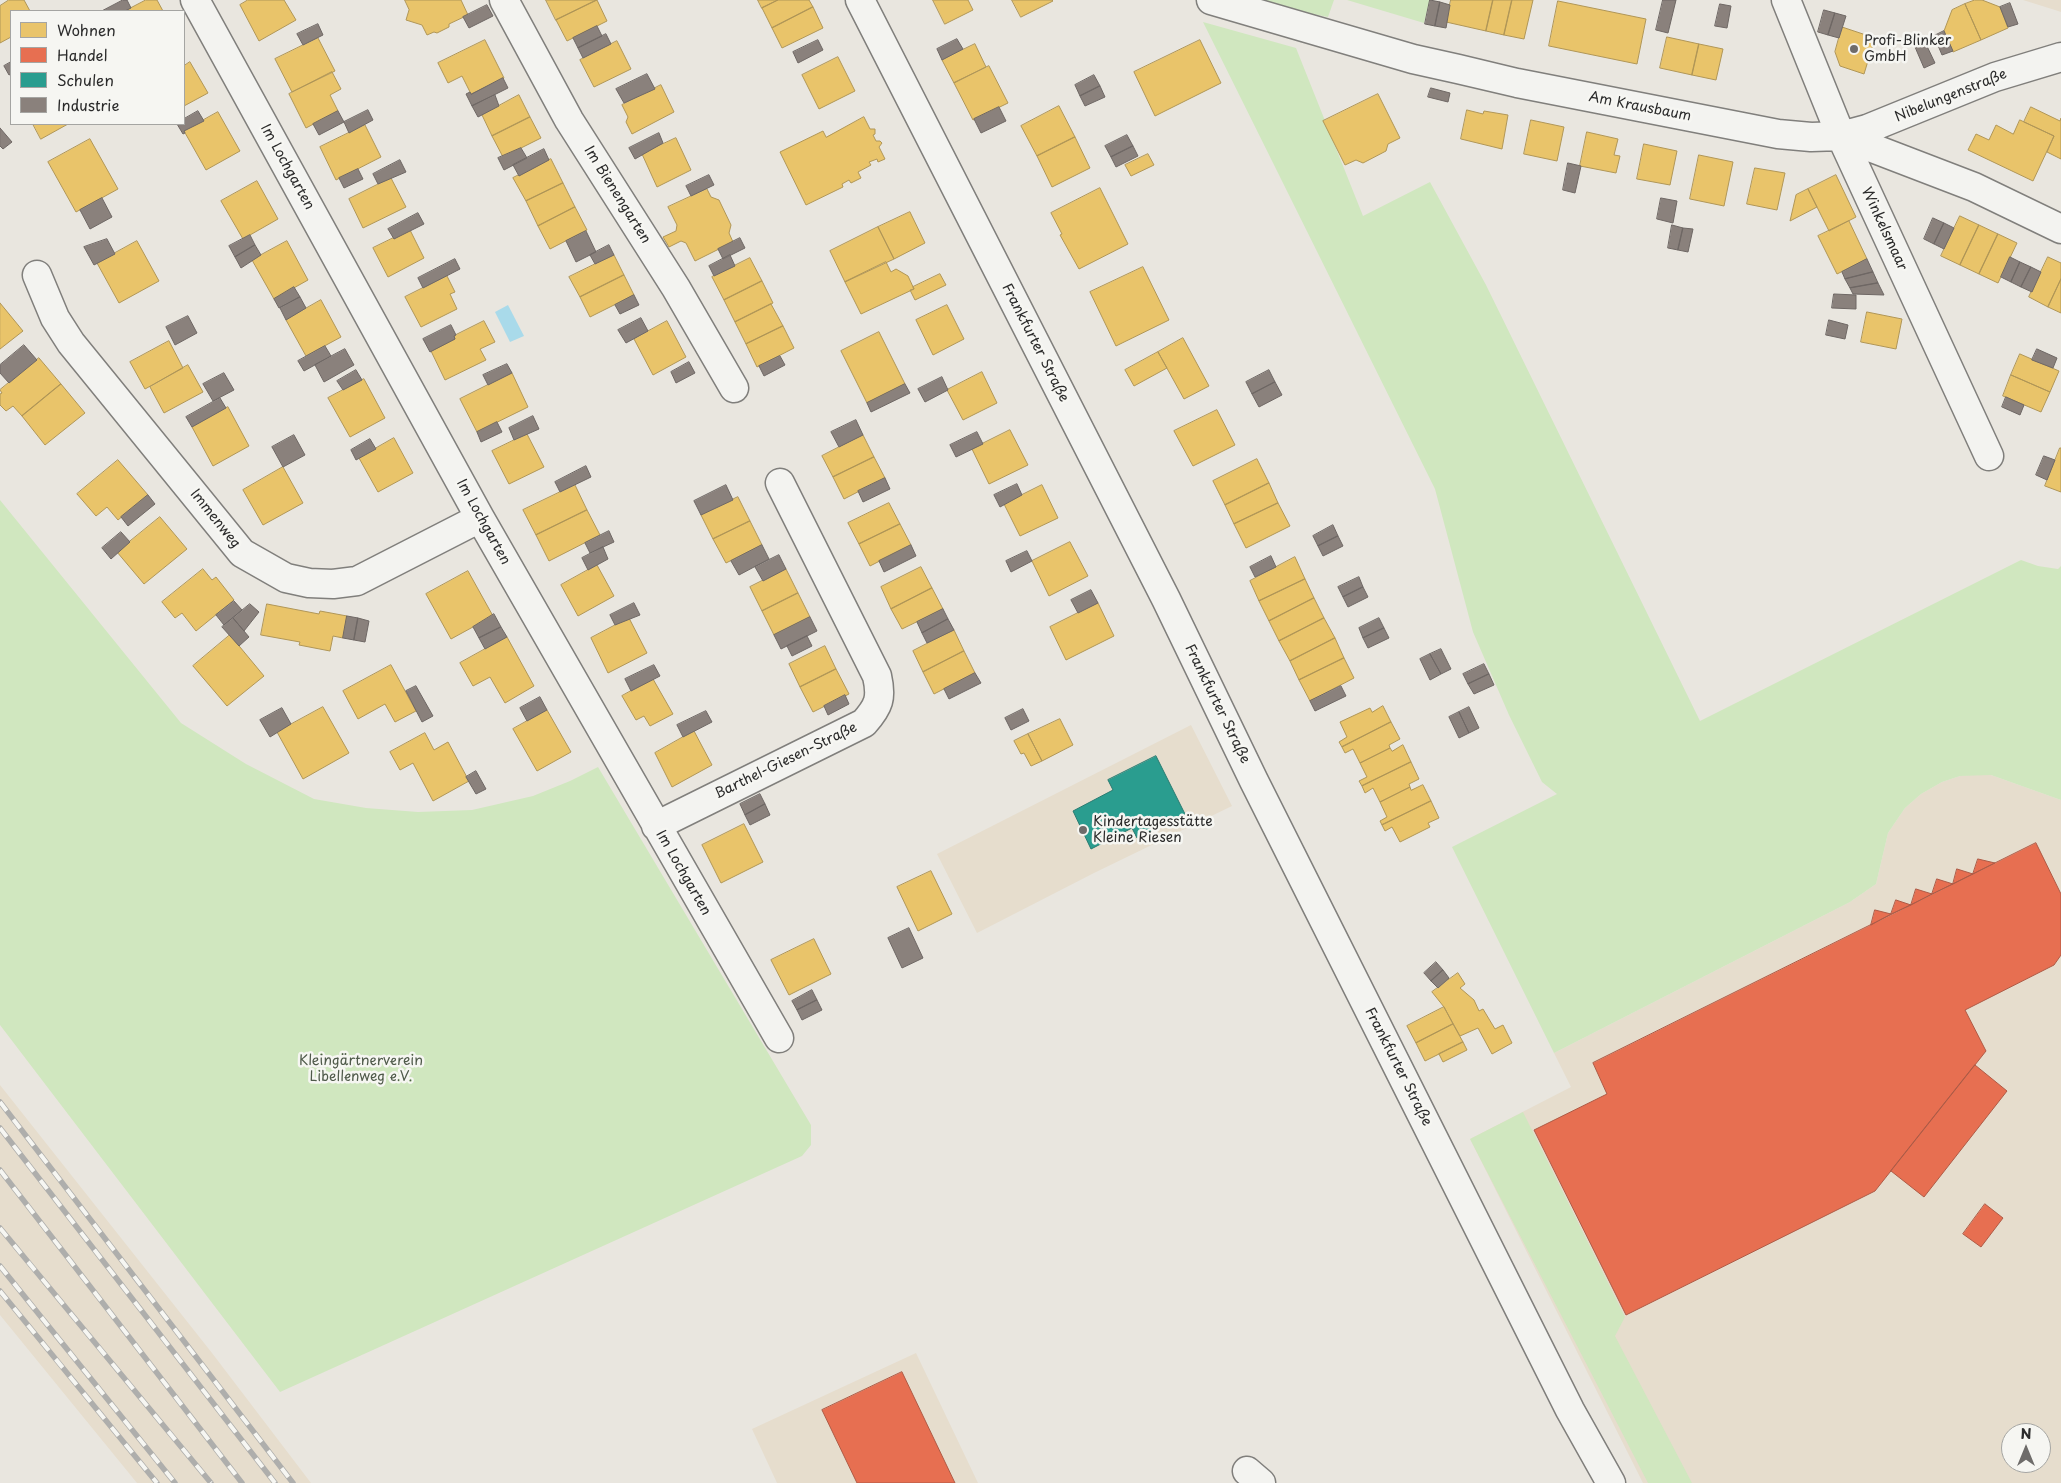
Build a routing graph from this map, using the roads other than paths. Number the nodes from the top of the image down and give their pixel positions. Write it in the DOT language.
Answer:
graph roads {
  1 [pos="195,0"];
  2 [pos="504,0"];
  3 [pos="860,0"];
  4 [pos="1211,0"];
  5 [pos="1786,0"];
  6 [pos="2061,57"];
  7 [pos="1841,136"];
  8 [pos="2061,229"];
  9 [pos="37,275"];
  10 [pos="734,388"];
  11 [pos="1989,456"];
  12 [pos="780,483"];
  13 [pos="480,518"];
  14 [pos="656,826"];
  15 [pos="779,1038"];
  16 [pos="1570,1410"];
  17 [pos="1600,1483"];
  18 [pos="1611,1483"];
  1 -- 13 [label="street, Im Lochgarten"];
  2 -- 10 [label="street, Im Bienengarten"];
  3 -- 16 [label="street, Frankfurter Straße"];
  4 -- 7 [label="street, Am Krausbaum"];
  5 -- 7 [label="street, Winkelsmaar"];
  6 -- 7 [label="street, Nibelungenstraße"];
  7 -- 8 [label="street, Am Krausbaum"];
  7 -- 11 [label="street, Winkelsmaar"];
  9 -- 13 [label="street, Immenweg"];
  12 -- 14 [label="street, Barthel-Giesen-Straße"];
  13 -- 14 [label="street, Im Lochgarten"];
  14 -- 15 [label="street, Im Lochgarten"];
  16 -- 17 [label="street, Frankfurter Straße"];
  16 -- 18 [label="street, Frankfurter Straße"];
}
